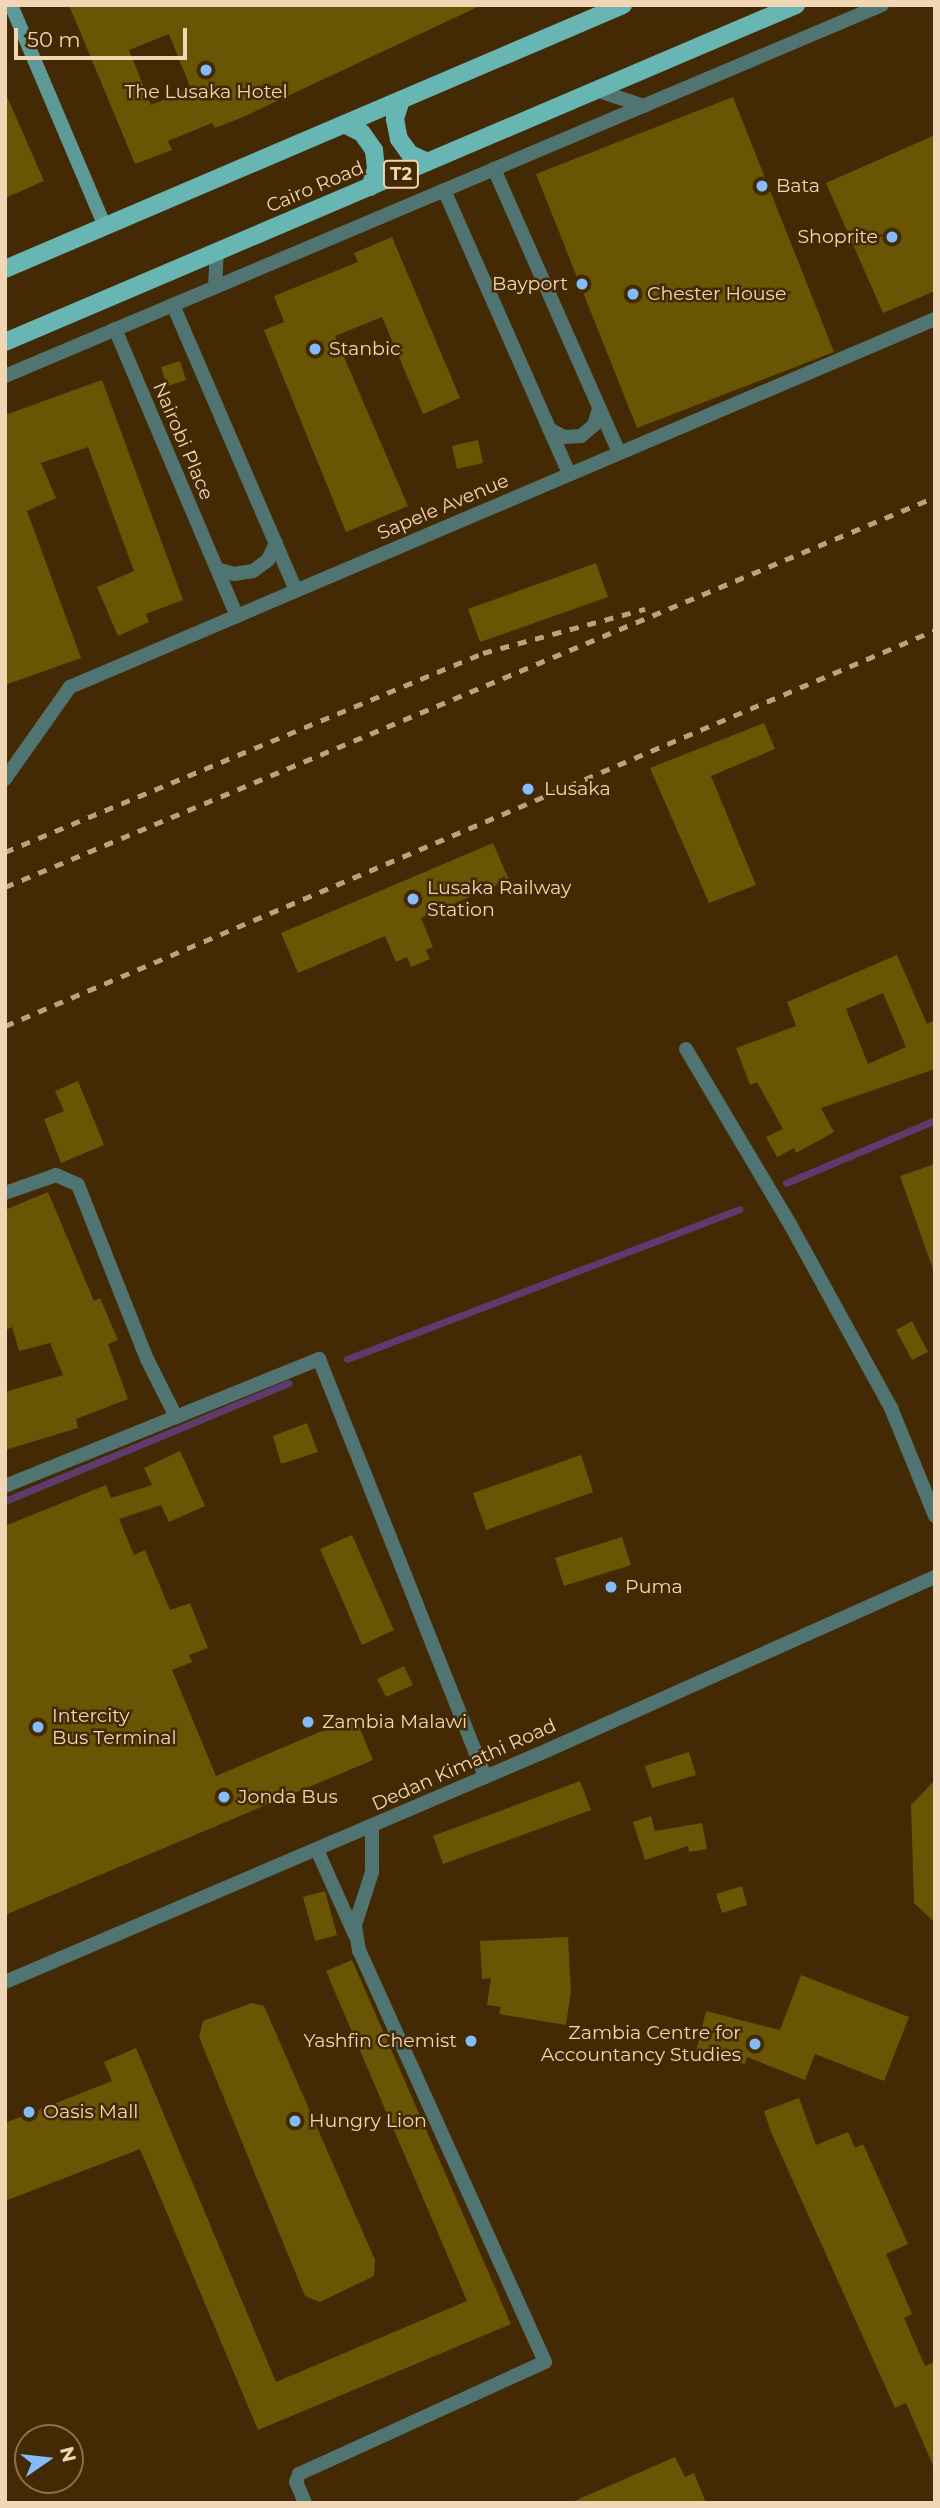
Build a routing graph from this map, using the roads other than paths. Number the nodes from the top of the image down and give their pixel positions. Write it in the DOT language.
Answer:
graph roads {
  1 [pos="11,5"];
  2 [pos="796,5"];
  3 [pos="882,5"];
  4 [pos="620,6"];
  5 [pos="858,11"];
  6 [pos="596,90"];
  7 [pos="401,100"];
  8 [pos="644,106"];
  9 [pos="344,124"];
  10 [pos="428,162"];
  11 [pos="494,169"];
  12 [pos="370,187"];
  13 [pos="444,190"];
  14 [pos="105,226"];
  15 [pos="217,252"];
  16 [pos="5,268"];
  17 [pos="215,287"];
  18 [pos="173,304"];
  19 [pos="935,319"];
  20 [pos="115,329"];
  21 [pos="5,342"];
  22 [pos="5,376"];
  23 [pos="600,409"];
  24 [pos="549,429"];
  25 [pos="619,453"];
  26 [pos="569,474"];
  27 [pos="276,543"];
  28 [pos="217,569"];
  29 [pos="296,591"];
  30 [pos="237,616"];
  31 [pos="5,779"];
  32 [pos="686,1049"];
  33 [pos="5,1193"];
  34 [pos="176,1417"];
  35 [pos="5,1486"];
  36 [pos="935,1516"];
  37 [pos="935,1577"];
  38 [pos="485,1777"];
  39 [pos="372,1827"];
  40 [pos="317,1850"];
  41 [pos="355,1936"];
  42 [pos="5,1982"];
  43 [pos="304,2503"];
  1 -- 14 [label="street"];
  2 -- 6 [label="main road, Cairo Road / T2"];
  3 -- 5 [label="street"];
  4 -- 7 [label="main road"];
  5 -- 8 [label="street"];
  6 -- 8 [label="street"];
  6 -- 10 [label="main road, Cairo Road / T2"];
  7 -- 9 [label="main road"];
  7 -- 10 [label="main road"];
  8 -- 11 [label="street"];
  9 -- 12 [label="main road"];
  9 -- 14 [label="main road"];
  10 -- 12 [label="main road, Cairo Road / T2"];
  11 -- 13 [label="street"];
  11 -- 23 [label="street"];
  12 -- 15 [label="main road, Cairo Road / T2"];
  13 -- 17 [label="street"];
  13 -- 24 [label="street"];
  14 -- 16 [label="main road"];
  15 -- 17 [label="street"];
  15 -- 21 [label="main road, Cairo Road / T2"];
  17 -- 18 [label="street"];
  18 -- 20 [label="street"];
  18 -- 27 [label="street"];
  19 -- 25 [label="street, Sapele Avenue"];
  20 -- 22 [label="street"];
  20 -- 28 [label="street, Nairobi Place"];
  23 -- 24 [label="street"];
  23 -- 25 [label="street"];
  24 -- 26 [label="street"];
  25 -- 26 [label="street, Sapele Avenue"];
  26 -- 29 [label="street, Sapele Avenue"];
  27 -- 28 [label="street"];
  27 -- 29 [label="street"];
  28 -- 30 [label="street, Nairobi Place"];
  29 -- 30 [label="street, Sapele Avenue"];
  30 -- 31 [label="street, Sapele Avenue"];
  32 -- 36 [label="street"];
  33 -- 34 [label="street"];
  34 -- 35 [label="street"];
  34 -- 38 [label="street"];
  37 -- 38 [label="street, Dedan Kimathi Road"];
  38 -- 39 [label="street, Dedan Kimathi Road"];
  39 -- 40 [label="street, Dedan Kimathi Road"];
  39 -- 41 [label="street"];
  40 -- 41 [label="street"];
  40 -- 42 [label="street, Dedan Kimathi Road"];
  41 -- 43 [label="street"];
}
